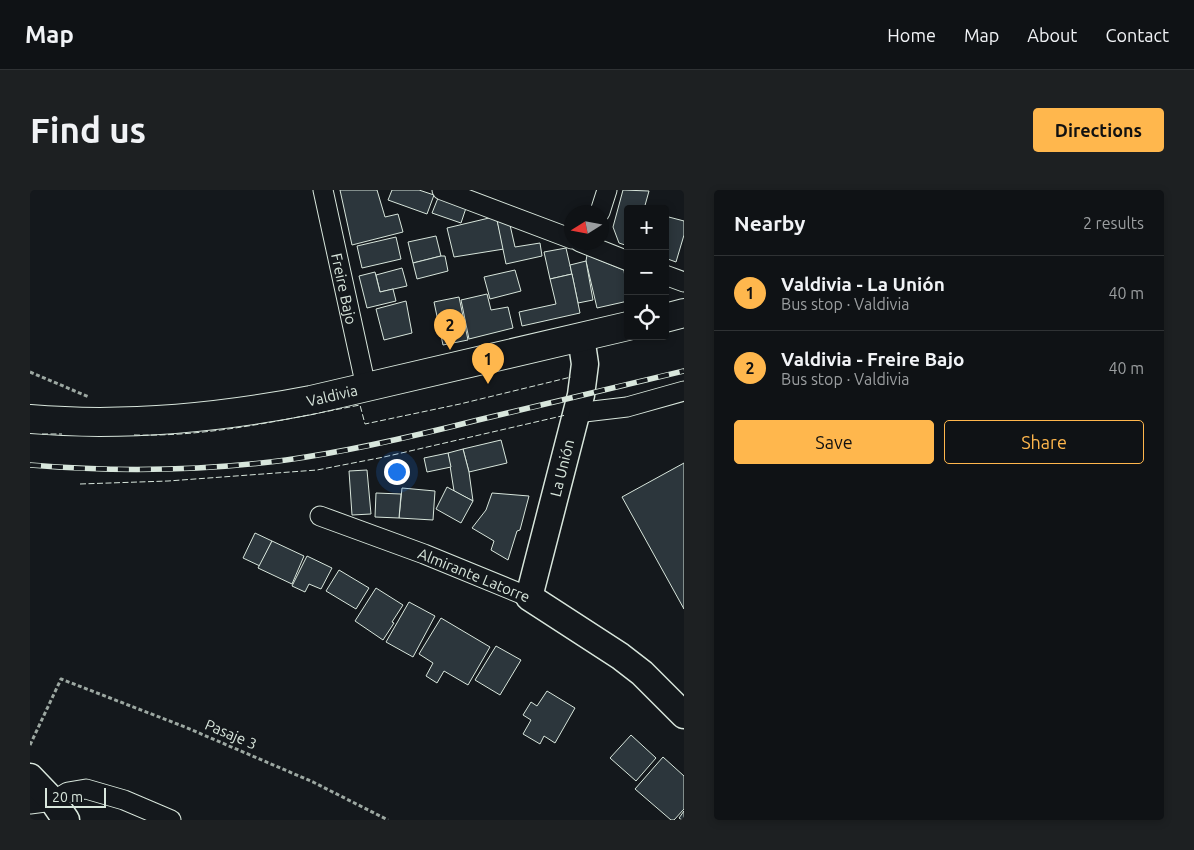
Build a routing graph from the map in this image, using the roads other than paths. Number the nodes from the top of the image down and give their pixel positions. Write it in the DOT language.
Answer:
graph roads {
  1 [pos="323,190"];
  2 [pos="442,190"];
  3 [pos="607,190"];
  4 [pos="602,205"];
  5 [pos="564,236"];
  6 [pos="600,250"];
  7 [pos="624,259"];
  8 [pos="669,276"];
  9 [pos="684,282"];
  10 [pos="684,313"];
  11 [pos="669,317"];
  12 [pos="624,327"];
  13 [pos="581,337"];
  14 [pos="366,388"];
  15 [pos="684,390"];
  16 [pos="576,413"];
  17 [pos="30,419"];
  18 [pos="320,516"];
  19 [pos="529,597"];
  20 [pos="684,716"];
  21 [pos="30,777"];
  22 [pos="50,808"];
  23 [pos="171,820"];
  1 -- 14 [label="street, Freire Bajo"];
  2 -- 5 [label="street"];
  3 -- 4 [label="street"];
  6 -- 7 [label="street"];
  8 -- 9 [label="street"];
  10 -- 11 [label="main road"];
  12 -- 13 [label="main road, Valdivia"];
  13 -- 14 [label="main road, Valdivia"];
  13 -- 16 [label="main road, La Unión"];
  14 -- 17 [label="main road, Valdivia"];
  15 -- 16 [label="street"];
  16 -- 19 [label="main road, La Unión"];
  18 -- 19 [label="street, Almirante Latorre"];
  19 -- 20 [label="main road, Almirante Latorre"];
  21 -- 22 [label="main road"];
  22 -- 23 [label="street"];
}
